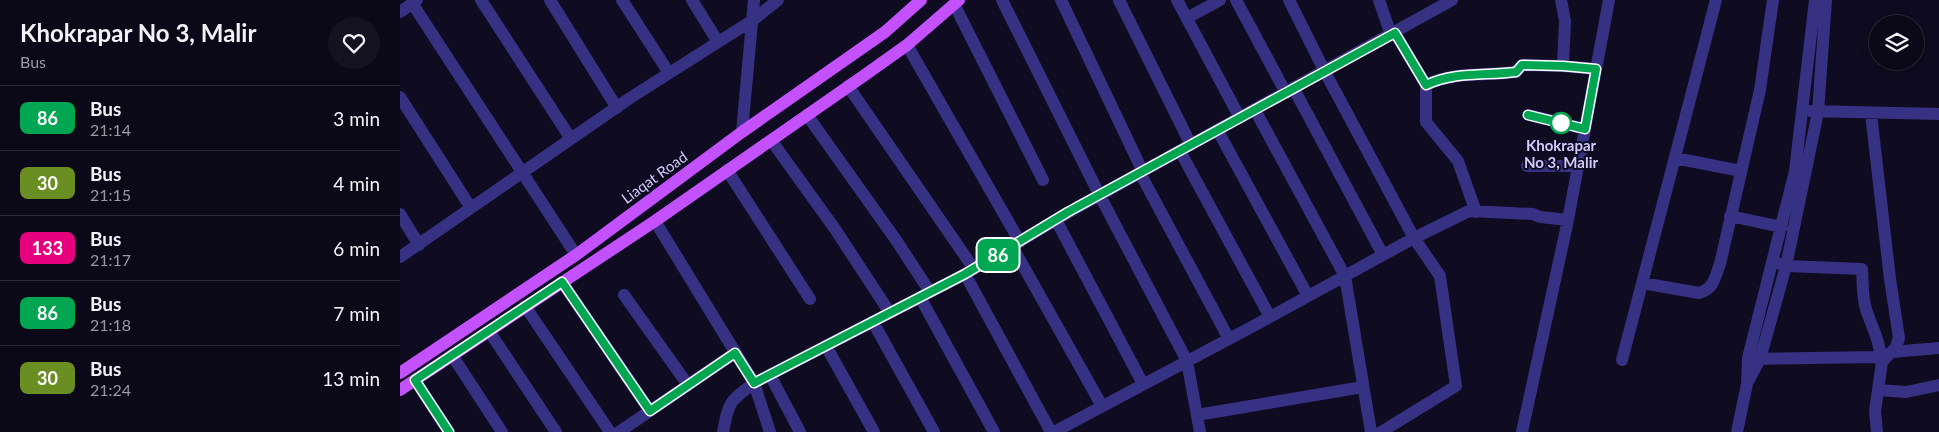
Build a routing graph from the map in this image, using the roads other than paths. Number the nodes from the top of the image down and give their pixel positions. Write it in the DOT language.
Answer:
graph roads {
  1 [pos="481,0"];
  2 [pos="550,0"];
  3 [pos="622,0"];
  4 [pos="692,0"];
  5 [pos="754,0"];
  6 [pos="778,0"];
  7 [pos="922,0"];
  8 [pos="1002,0"];
  9 [pos="1061,0"];
  10 [pos="1119,0"];
  11 [pos="1177,0"];
  12 [pos="1220,0"];
  13 [pos="1236,0"];
  14 [pos="1289,0"];
  15 [pos="1379,0"];
  16 [pos="1452,0"];
  17 [pos="1561,0"];
  18 [pos="1609,0"];
  19 [pos="1716,0"];
  20 [pos="1773,0"];
  21 [pos="1815,0"];
  22 [pos="1826,0"];
  23 [pos="414,2"];
  24 [pos="956,2"];
  25 [pos="400,12"];
  26 [pos="1187,18"];
  27 [pos="753,20"];
  28 [pos="1393,34"];
  29 [pos="718,42"];
  30 [pos="907,45"];
  31 [pos="1563,66"];
  32 [pos="1596,69"];
  33 [pos="1325,72"];
  34 [pos="669,73"];
  35 [pos="1426,85"];
  36 [pos="848,86"];
  37 [pos="1290,91"];
  38 [pos="400,97"];
  39 [pos="616,108"];
  40 [pos="1255,110"];
  41 [pos="1803,111"];
  42 [pos="1818,112"];
  43 [pos="807,114"];
  44 [pos="1871,114"];
  45 [pos="1939,114"];
  46 [pos="1528,115"];
  47 [pos="1240,118"];
  48 [pos="1585,129"];
  49 [pos="1218,130"];
  50 [pos="742,132"];
  51 [pos="571,139"];
  52 [pos="771,140"];
  53 [pos="1186,148"];
  54 [pos="1675,158"];
  55 [pos="1527,166"];
  56 [pos="1578,166"];
  57 [pos="727,170"];
  58 [pos="1741,171"];
  59 [pos="522,173"];
  60 [pos="1142,173"];
  61 [pos="1043,180"];
  62 [pos="1100,196"];
  63 [pos="471,208"];
  64 [pos="1476,212"];
  65 [pos="400,214"];
  66 [pos="1730,216"];
  67 [pos="1056,220"];
  68 [pos="1568,220"];
  69 [pos="655,221"];
  70 [pos="1782,227"];
  71 [pos="1414,238"];
  72 [pos="1016,244"];
  73 [pos="419,245"];
  74 [pos="576,255"];
  75 [pos="1382,255"];
  76 [pos="400,257"];
  77 [pos="1773,261"];
  78 [pos="1786,266"];
  79 [pos="969,271"];
  80 [pos="1345,276"];
  81 [pos="562,282"];
  82 [pos="1642,283"];
  83 [pos="624,295"];
  84 [pos="925,295"];
  85 [pos="1308,296"];
  86 [pos="810,299"];
  87 [pos="525,306"];
  88 [pos="890,313"];
  89 [pos="1270,317"];
  90 [pos="872,322"];
  91 [pos="489,330"];
  92 [pos="1229,339"];
  93 [pos="826,346"];
  94 [pos="1939,348"];
  95 [pos="1892,352"];
  96 [pos="735,353"];
  97 [pos="452,355"];
  98 [pos="1754,359"];
  99 [pos="1622,360"];
  100 [pos="1881,360"];
  101 [pos="1187,361"];
  102 [pos="400,373"];
  103 [pos="770,375"];
  104 [pos="415,380"];
  105 [pos="754,383"];
  106 [pos="1143,384"];
  107 [pos="688,385"];
  108 [pos="1939,386"];
  109 [pos="1364,387"];
  110 [pos="400,390"];
  111 [pos="1878,390"];
  112 [pos="1102,406"];
  113 [pos="650,411"];
  114 [pos="1197,415"];
  115 [pos="449,432"];
  116 [pos="502,432"];
  117 [pos="556,432"];
  118 [pos="610,432"];
  119 [pos="619,432"];
  120 [pos="723,432"];
  121 [pos="770,432"];
  122 [pos="800,432"];
  123 [pos="874,432"];
  124 [pos="934,432"];
  125 [pos="994,432"];
  126 [pos="1053,432"];
  127 [pos="1200,432"];
  128 [pos="1371,432"];
  129 [pos="1381,432"];
  130 [pos="1522,432"];
  131 [pos="1737,432"];
  132 [pos="1877,432"];
  1 -- 51 [label="street"];
  2 -- 39 [label="street"];
  3 -- 34 [label="street"];
  4 -- 29 [label="street"];
  5 -- 27 [label="street"];
  6 -- 27 [label="street"];
  7 -- 50 [label="main road, Liaqat Road"];
  8 -- 62 [label="street"];
  9 -- 60 [label="street"];
  10 -- 53 [label="street"];
  11 -- 26 [label="street"];
  12 -- 26 [label="street"];
  13 -- 37 [label="street"];
  14 -- 33 [label="street"];
  15 -- 28 [label="street"];
  16 -- 28 [label="street"];
  17 -- 31 [label="street"];
  18 -- 32 [label="street"];
  19 -- 54 [label="street"];
  20 -- 58 [label="street"];
  21 -- 41 [label="street"];
  22 -- 42 [label="street"];
  23 -- 25 [label="street"];
  23 -- 59 [label="street"];
  24 -- 30 [label="main road"];
  24 -- 61 [label="street"];
  26 -- 47 [label="street"];
  27 -- 29 [label="street"];
  27 -- 50 [label="street"];
  28 -- 33 [label="street"];
  28 -- 35 [label="street"];
  29 -- 34 [label="street"];
  30 -- 36 [label="main road"];
  30 -- 72 [label="street"];
  31 -- 32 [label="street"];
  31 -- 35 [label="street"];
  32 -- 48 [label="street"];
  33 -- 37 [label="street"];
  33 -- 71 [label="street"];
  34 -- 39 [label="street"];
  35 -- 64 [label="street"];
  36 -- 43 [label="main road"];
  36 -- 79 [label="street"];
  37 -- 40 [label="street"];
  37 -- 75 [label="street"];
  38 -- 63 [label="street"];
  39 -- 51 [label="street"];
  40 -- 47 [label="street"];
  40 -- 80 [label="street"];
  41 -- 42 [label="street"];
  41 -- 70 [label="street"];
  42 -- 44 [label="street"];
  42 -- 78 [label="street"];
  43 -- 52 [label="main road"];
  43 -- 84 [label="street"];
  44 -- 45 [label="street"];
  44 -- 95 [label="street"];
  46 -- 48 [label="street"];
  47 -- 49 [label="street"];
  48 -- 56 [label="street"];
  49 -- 53 [label="street"];
  49 -- 85 [label="street"];
  50 -- 74 [label="main road, Liaqat Road"];
  51 -- 59 [label="street"];
  52 -- 57 [label="main road"];
  52 -- 88 [label="street"];
  53 -- 60 [label="street"];
  53 -- 89 [label="street"];
  54 -- 58 [label="street"];
  54 -- 82 [label="street"];
  55 -- 56 [label="street"];
  56 -- 68 [label="street"];
  57 -- 69 [label="main road"];
  57 -- 86 [label="street"];
  58 -- 66 [label="street"];
  59 -- 63 [label="street"];
  59 -- 74 [label="street"];
  60 -- 62 [label="street"];
  60 -- 92 [label="street"];
  62 -- 67 [label="street"];
  62 -- 101 [label="street"];
  63 -- 73 [label="street"];
  64 -- 68 [label="street"];
  64 -- 71 [label="street"];
  65 -- 73 [label="street"];
  66 -- 70 [label="street"];
  66 -- 82 [label="street"];
  67 -- 72 [label="street"];
  67 -- 106 [label="street"];
  68 -- 130 [label="street"];
  69 -- 81 [label="main road"];
  69 -- 96 [label="street"];
  70 -- 77 [label="street"];
  71 -- 75 [label="street"];
  71 -- 129 [label="street"];
  72 -- 79 [label="street"];
  72 -- 112 [label="street"];
  73 -- 76 [label="street"];
  74 -- 102 [label="main road, Liaqat Road"];
  75 -- 80 [label="street"];
  77 -- 78 [label="street"];
  77 -- 98 [label="street"];
  78 -- 98 [label="street"];
  78 -- 100 [label="street"];
  79 -- 84 [label="street"];
  79 -- 126 [label="street"];
  80 -- 85 [label="street"];
  80 -- 109 [label="street"];
  81 -- 87 [label="main road"];
  81 -- 113 [label="street"];
  82 -- 99 [label="street"];
  83 -- 107 [label="street"];
  84 -- 88 [label="street"];
  84 -- 125 [label="street"];
  85 -- 89 [label="street"];
  87 -- 91 [label="main road"];
  87 -- 118 [label="street"];
  88 -- 90 [label="street"];
  89 -- 92 [label="street"];
  90 -- 93 [label="street"];
  90 -- 124 [label="street"];
  91 -- 97 [label="main road"];
  91 -- 117 [label="street"];
  92 -- 101 [label="street"];
  93 -- 103 [label="street"];
  93 -- 123 [label="street"];
  94 -- 95 [label="street"];
  95 -- 100 [label="street"];
  96 -- 105 [label="street"];
  96 -- 107 [label="street"];
  97 -- 104 [label="main road"];
  97 -- 116 [label="street"];
  98 -- 100 [label="street"];
  98 -- 131 [label="street"];
  100 -- 111 [label="street"];
  101 -- 106 [label="street"];
  101 -- 114 [label="street"];
  103 -- 105 [label="street"];
  103 -- 122 [label="street"];
  104 -- 110 [label="main road"];
  104 -- 115 [label="street"];
  105 -- 120 [label="street"];
  105 -- 121 [label="street"];
  106 -- 112 [label="street"];
  107 -- 113 [label="street"];
  108 -- 111 [label="street"];
  109 -- 114 [label="street"];
  109 -- 128 [label="street"];
  111 -- 132 [label="street"];
  112 -- 126 [label="street"];
  113 -- 119 [label="street"];
  114 -- 127 [label="street"];
}
